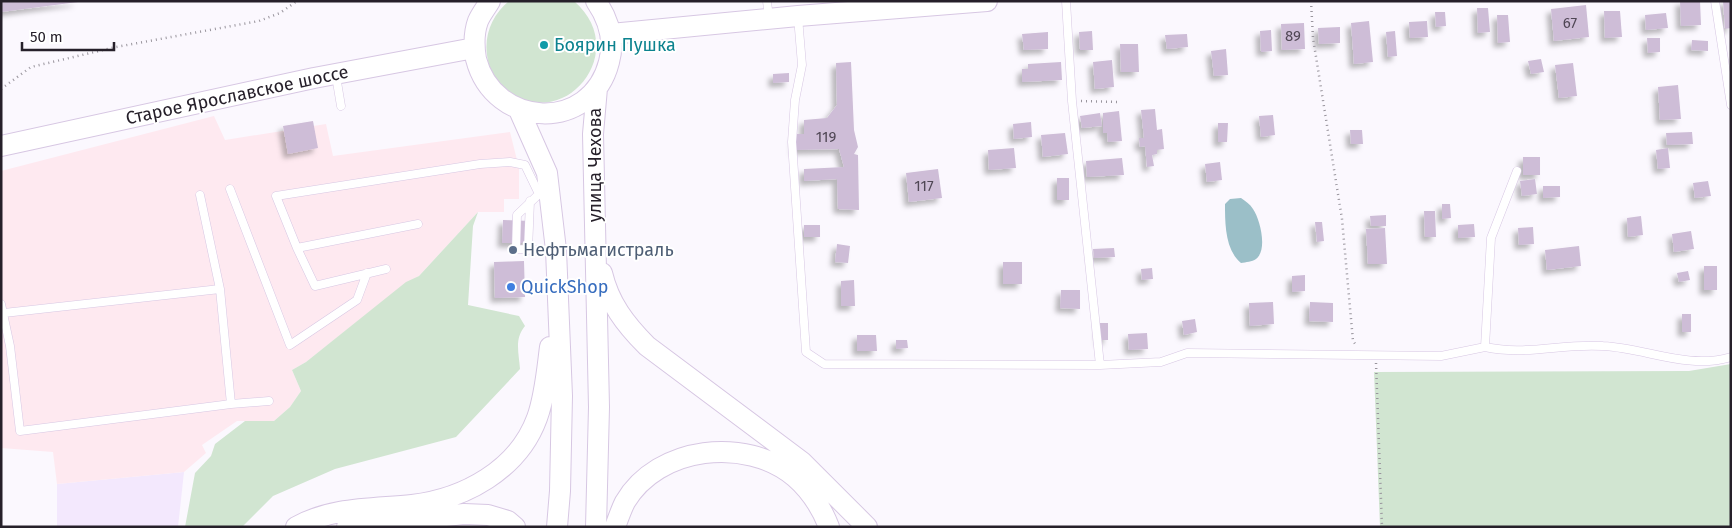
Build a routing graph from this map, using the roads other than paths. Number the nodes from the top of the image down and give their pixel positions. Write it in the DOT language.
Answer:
graph roads {
  1 [pos="490,1"];
  2 [pos="596,1"];
  3 [pos="987,1"];
  4 [pos="1066,1"];
  5 [pos="1715,1"];
  6 [pos="899,4"];
  7 [pos="768,10"];
  8 [pos="798,16"];
  9 [pos="611,34"];
  10 [pos="474,48"];
  11 [pos="336,74"];
  12 [pos="597,88"];
  13 [pos="1731,105"];
  14 [pos="341,106"];
  15 [pos="519,110"];
  16 [pos="1,146"];
  17 [pos="1517,171"];
  18 [pos="230,189"];
  19 [pos="545,194"];
  20 [pos="200,195"];
  21 [pos="530,201"];
  22 [pos="418,224"];
  23 [pos="595,241"];
  24 [pos="297,248"];
  25 [pos="528,250"];
  26 [pos="556,250"];
  27 [pos="386,269"];
  28 [pos="368,273"];
  29 [pos="220,289"];
  30 [pos="558,293"];
  31 [pos="1,304"];
  32 [pos="4,313"];
  33 [pos="1485,347"];
  34 [pos="1731,357"];
  35 [pos="1100,365"];
  36 [pos="269,401"];
  37 [pos="231,404"];
  38 [pos="296,527"];
  39 [pos="347,527"];
  40 [pos="515,527"];
  41 [pos="557,527"];
  42 [pos="596,527"];
  43 [pos="615,527"];
  44 [pos="829,527"];
  45 [pos="867,527"];
  1 -- 10 [label="main road"];
  2 -- 9 [label="main road"];
  3 -- 6 [label="main road"];
  4 -- 35 [label="lane"];
  5 -- 13 [label="lane"];
  6 -- 8 [label="main road"];
  7 -- 8 [label="main road"];
  7 -- 9 [label="main road"];
  8 -- 35 [label="lane"];
  9 -- 12 [label="main road"];
  10 -- 11 [label="main road, Старое Ярославское шоссе"];
  10 -- 15 [label="main road"];
  11 -- 14 [label="lane"];
  11 -- 16 [label="main road, Старое Ярославское шоссе"];
  12 -- 15 [label="main road"];
  12 -- 23 [label="main road, улица Чехова"];
  15 -- 19 [label="main road"];
  17 -- 33 [label="lane"];
  18 -- 28 [label="lane"];
  19 -- 21 [label="lane"];
  19 -- 24 [label="lane"];
  19 -- 26 [label="main road"];
  20 -- 29 [label="lane"];
  21 -- 25 [label="lane"];
  21 -- 25 [label="lane"];
  22 -- 24 [label="lane"];
  23 -- 42 [label="main road"];
  23 -- 45 [label="main road"];
  24 -- 28 [label="lane"];
  25 -- 26 [label="lane"];
  26 -- 30 [label="main road"];
  27 -- 28 [label="lane"];
  29 -- 32 [label="lane"];
  29 -- 37 [label="lane"];
  30 -- 38 [label="main road"];
  30 -- 41 [label="main road"];
  31 -- 32 [label="lane"];
  32 -- 37 [label="lane"];
  33 -- 34 [label="lane"];
  33 -- 35 [label="lane"];
  36 -- 37 [label="lane"];
  39 -- 40 [label="main road"];
  43 -- 44 [label="main road"];
}
